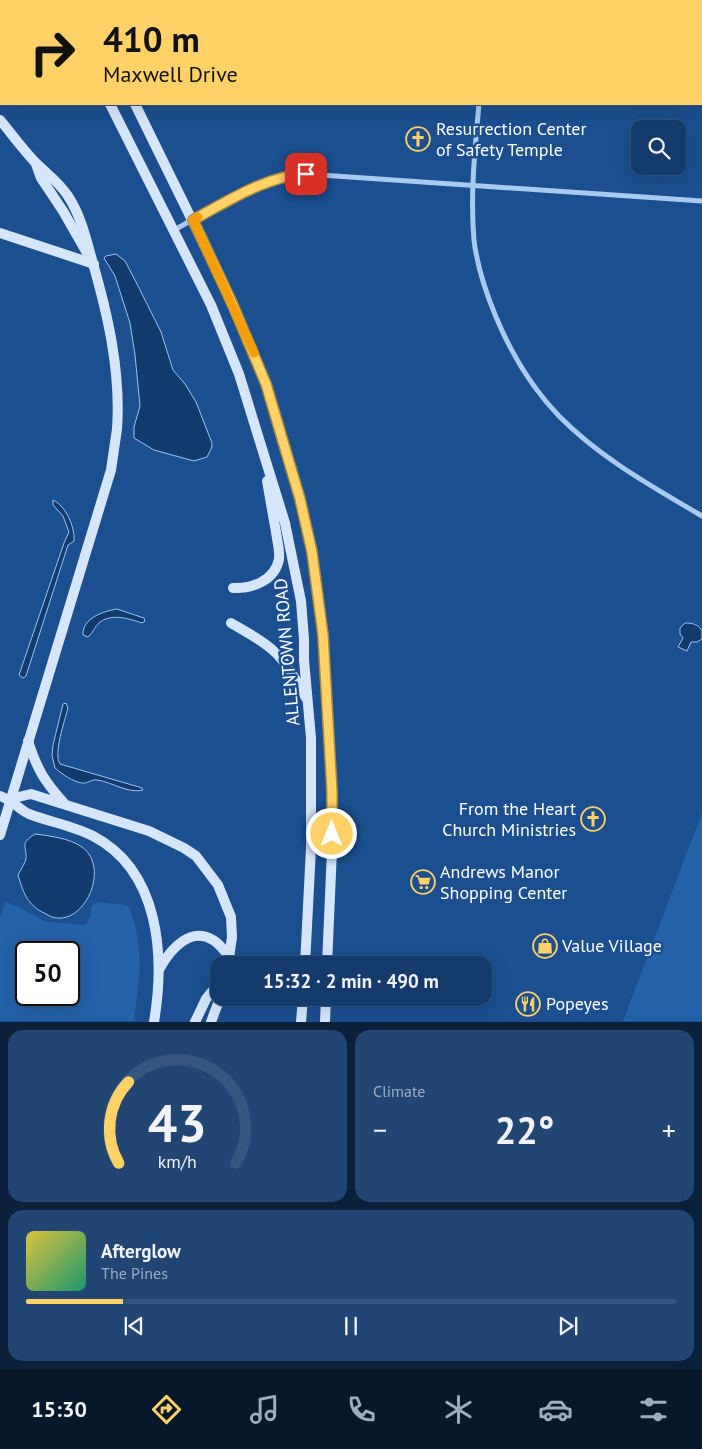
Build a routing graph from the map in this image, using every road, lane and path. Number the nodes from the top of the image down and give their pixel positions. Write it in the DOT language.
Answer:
graph roads {
  1 [pos="111,105"];
  2 [pos="136,105"];
  3 [pos="479,105"];
  4 [pos="0,120"];
  5 [pos="472,185"];
  6 [pos="702,201"];
  7 [pos="193,220"];
  8 [pos="174,230"];
  9 [pos="0,233"];
  10 [pos="94,264"];
  11 [pos="260,440"];
  12 [pos="702,516"];
  13 [pos="233,588"];
  14 [pos="231,623"];
  15 [pos="308,701"];
  16 [pos="28,740"];
  17 [pos="5,798"];
  18 [pos="64,804"];
  19 [pos="0,834"];
  20 [pos="225,956"];
  21 [pos="230,956"];
  22 [pos="305,956"];
  23 [pos="327,956"];
  24 [pos="160,968"];
  25 [pos="210,994"];
  26 [pos="211,1006"];
  27 [pos="217,1006"];
  28 [pos="224,1006"];
  29 [pos="303,1006"];
  30 [pos="326,1006"];
  31 [pos="154,1022"];
  32 [pos="195,1022"];
  33 [pos="203,1022"];
  34 [pos="211,1022"];
  35 [pos="218,1022"];
  36 [pos="302,1022"];
  37 [pos="325,1022"];
  1 -- 8 [label="main road, ALLENTOWN ROAD"];
  2 -- 7 [label="main road, ALLENTOWN ROAD"];
  3 -- 5 [label="street"];
  4 -- 10 [label="main road"];
  5 -- 6 [label="street"];
  5 -- 7 [label="street"];
  5 -- 12 [label="street"];
  7 -- 8 [label="street"];
  7 -- 23 [label="main road, ALLENTOWN ROAD"];
  8 -- 11 [label="main road, ALLENTOWN ROAD"];
  9 -- 10 [label="main road"];
  10 -- 16 [label="main road"];
  11 -- 13 [label="main road"];
  11 -- 15 [label="main road, ALLENTOWN ROAD"];
  14 -- 15 [label="main road"];
  15 -- 22 [label="main road, ALLENTOWN ROAD"];
  16 -- 17 [label="main road"];
  16 -- 18 [label="main road"];
  17 -- 18 [label="main road"];
  17 -- 19 [label="main road"];
  17 -- 24 [label="main road"];
  18 -- 21 [label="main road"];
  20 -- 24 [label="main road"];
  24 -- 31 [label="main road"];
  25 -- 32 [label="main road"];
  26 -- 33 [label="main road"];
  27 -- 34 [label="main road"];
  28 -- 35 [label="main road"];
  29 -- 36 [label="main road"];
  30 -- 37 [label="main road"];
}
